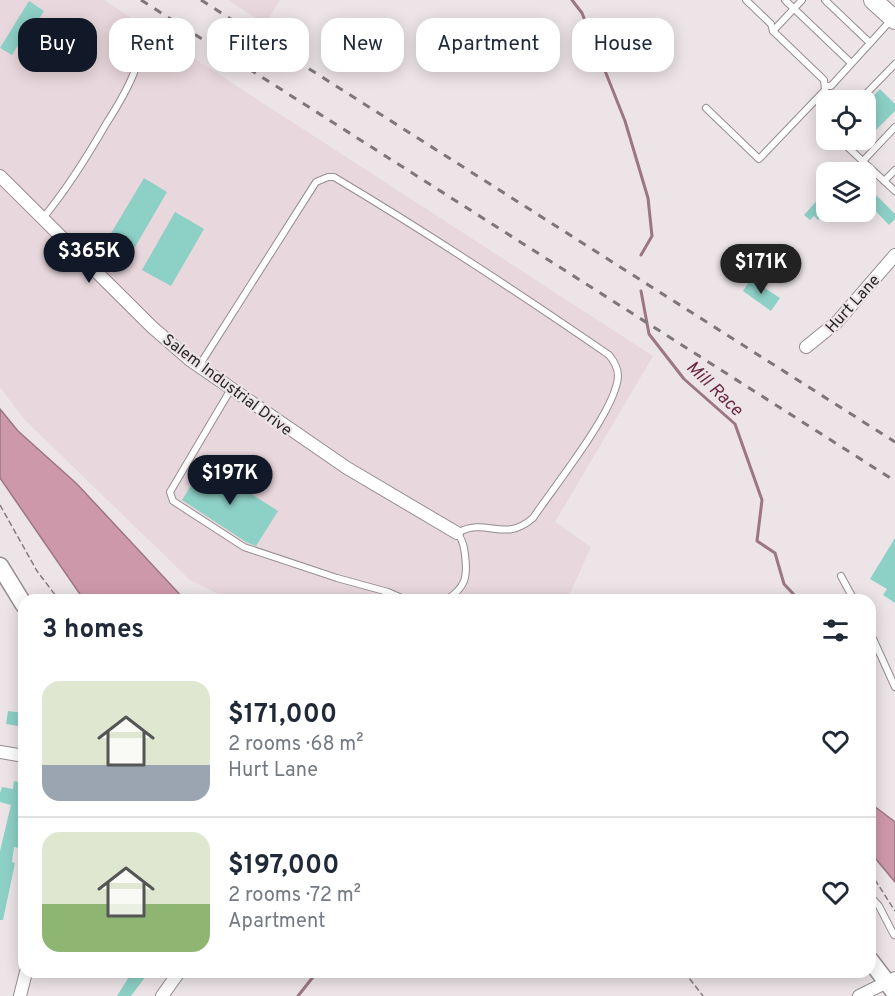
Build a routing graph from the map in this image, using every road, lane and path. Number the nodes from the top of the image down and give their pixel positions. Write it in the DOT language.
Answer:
graph roads {
  1 [pos="746,0"];
  2 [pos="785,0"];
  3 [pos="802,0"];
  4 [pos="825,0"];
  5 [pos="794,8"];
  6 [pos="887,11"];
  7 [pos="773,31"];
  8 [pos="870,43"];
  9 [pos="851,63"];
  10 [pos="894,66"];
  11 [pos="134,72"];
  12 [pos="825,86"];
  13 [pos="870,90"];
  14 [pos="706,108"];
  15 [pos="895,127"];
  16 [pos="851,150"];
  17 [pos="863,161"];
  18 [pos="895,170"];
  19 [pos="0,176"];
  20 [pos="884,182"];
  21 [pos="895,191"];
  22 [pos="43,218"];
  23 [pos="895,255"];
  24 [pos="806,347"];
  25 [pos="200,366"];
  26 [pos="231,389"];
  27 [pos="0,506"];
  28 [pos="457,533"];
  29 [pos="0,566"];
  30 [pos="841,576"];
  31 [pos="54,594"];
  32 [pos="392,594"];
  33 [pos="454,594"];
  34 [pos="851,594"];
  35 [pos="18,595"];
  36 [pos="876,645"];
  37 [pos="895,687"];
  38 [pos="0,752"];
  39 [pos="18,755"];
  40 [pos="876,881"];
  41 [pos="876,903"];
  42 [pos="895,911"];
  43 [pos="894,935"];
  44 [pos="876,967"];
  45 [pos="24,978"];
  46 [pos="175,978"];
  47 [pos="691,978"];
  48 [pos="892,985"];
  49 [pos="20,996"];
  50 [pos="162,996"];
  51 [pos="703,996"];
  52 [pos="859,996"];
  1 -- 7 [label="lane"];
  2 -- 5 [label="lane"];
  3 -- 5 [label="lane"];
  4 -- 8 [label="lane"];
  5 -- 7 [label="lane"];
  5 -- 9 [label="lane"];
  6 -- 8 [label="lane"];
  7 -- 12 [label="lane"];
  8 -- 9 [label="lane"];
  9 -- 12 [label="lane"];
  10 -- 13 [label="lane"];
  11 -- 22 [label="lane"];
  12 -- 14 [label="lane"];
  15 -- 17 [label="lane"];
  16 -- 17 [label="lane"];
  17 -- 20 [label="lane"];
  18 -- 20 [label="lane"];
  19 -- 22 [label="street, Salem Industrial Drive"];
  20 -- 21 [label="lane"];
  22 -- 25 [label="street, Salem Industrial Drive"];
  23 -- 24 [label="street, Hurt Lane"];
  25 -- 26 [label="street, Salem Industrial Drive"];
  25 -- 28 [label="lane"];
  26 -- 28 [label="street, Salem Industrial Drive"];
  26 -- 32 [label="lane"];
  27 -- 31 [label="path"];
  28 -- 33 [label="lane"];
  29 -- 35 [label="street"];
  30 -- 34 [label="lane"];
  36 -- 37 [label="lane"];
  38 -- 39 [label="street"];
  40 -- 42 [label="path"];
  41 -- 43 [label="lane"];
  44 -- 48 [label="street"];
  45 -- 49 [label="street"];
  46 -- 50 [label="street"];
  47 -- 51 [label="path"];
  48 -- 52 [label="street"];
}
